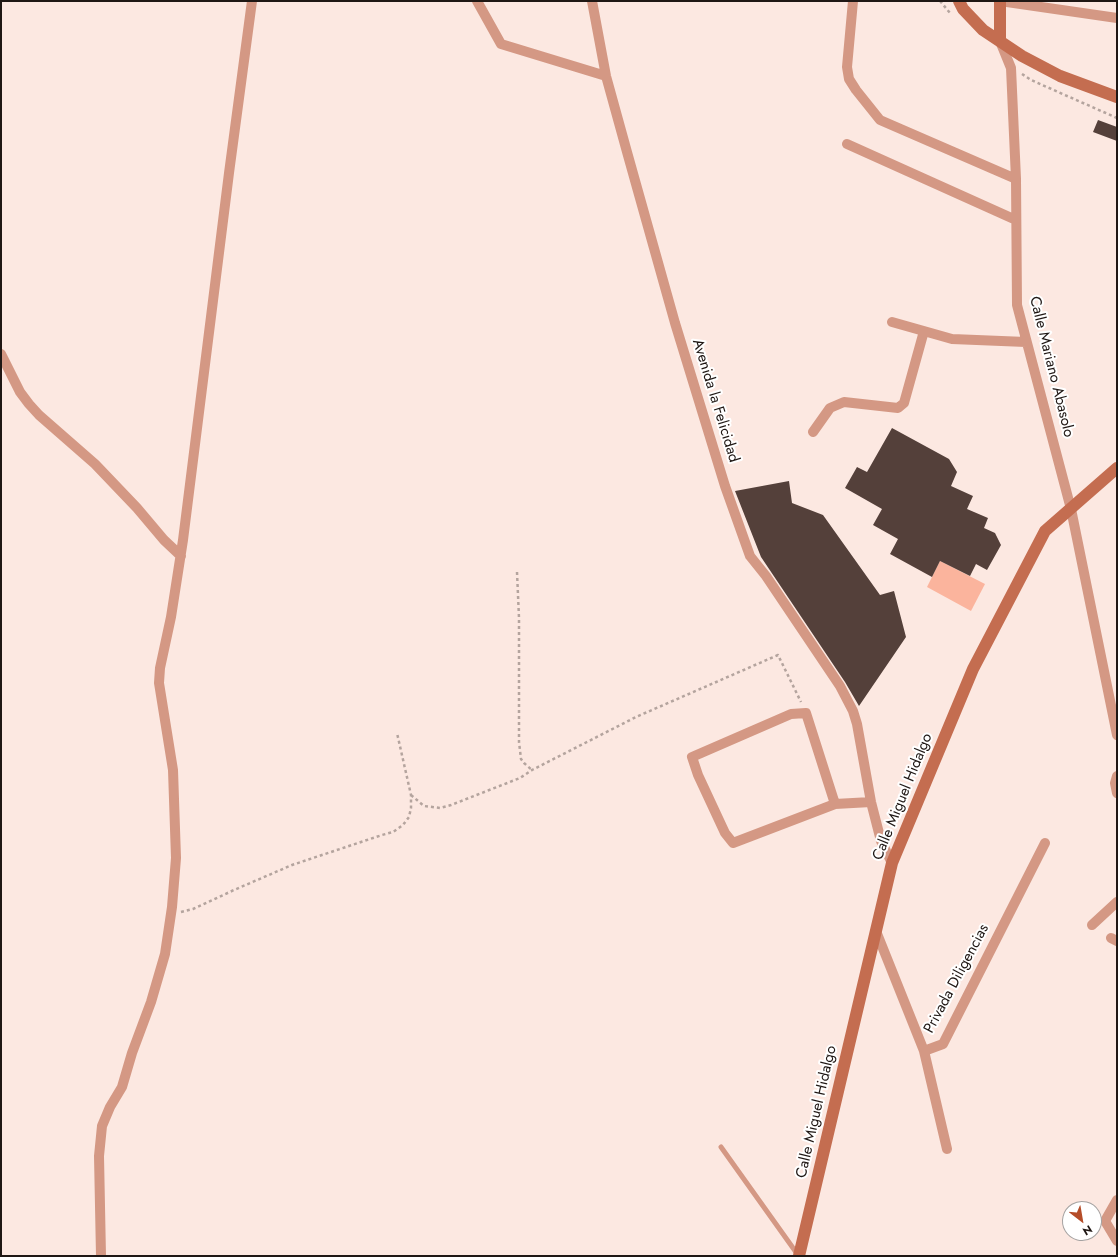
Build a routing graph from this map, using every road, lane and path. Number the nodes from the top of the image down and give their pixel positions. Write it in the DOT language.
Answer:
graph roads {
  1 [pos="252,1"];
  2 [pos="477,1"];
  3 [pos="592,1"];
  4 [pos="853,1"];
  5 [pos="959,1"];
  6 [pos="1000,1"];
  7 [pos="1117,18"];
  8 [pos="1000,41"];
  9 [pos="1019,72"];
  10 [pos="606,76"];
  11 [pos="1117,97"];
  12 [pos="1117,118"];
  13 [pos="847,144"];
  14 [pos="1016,180"];
  15 [pos="1016,220"];
  16 [pos="892,322"];
  17 [pos="924,331"];
  18 [pos="1026,342"];
  19 [pos="1,354"];
  20 [pos="813,432"];
  21 [pos="1117,468"];
  22 [pos="1071,509"];
  23 [pos="181,556"];
  24 [pos="517,572"];
  25 [pos="806,713"];
  26 [pos="397,733"];
  27 [pos="1117,735"];
  28 [pos="532,770"];
  29 [pos="411,795"];
  30 [pos="871,802"];
  31 [pos="835,804"];
  32 [pos="1045,843"];
  33 [pos="892,863"];
  34 [pos="1117,902"];
  35 [pos="171,914"];
  36 [pos="1092,925"];
  37 [pos="876,931"];
  38 [pos="924,1050"];
  39 [pos="721,1147"];
  40 [pos="947,1149"];
  41 [pos="1117,1200"];
  42 [pos="1117,1241"];
  43 [pos="101,1256"];
  44 [pos="799,1256"];
  1 -- 23 [label="street"];
  2 -- 10 [label="street"];
  3 -- 10 [label="street, Avenida la Felicidad"];
  4 -- 14 [label="street"];
  5 -- 8 [label="main road"];
  6 -- 7 [label="street"];
  6 -- 8 [label="main road, Calle Mariano Abasolo"];
  8 -- 11 [label="main road"];
  8 -- 14 [label="street, Calle Mariano Abasolo"];
  9 -- 12 [label="path"];
  10 -- 30 [label="street, Avenida la Felicidad"];
  13 -- 15 [label="street"];
  14 -- 15 [label="street, Calle Mariano Abasolo"];
  15 -- 18 [label="street, Calle Mariano Abasolo"];
  16 -- 17 [label="street"];
  17 -- 18 [label="street"];
  17 -- 20 [label="street"];
  18 -- 22 [label="street, Calle Mariano Abasolo"];
  19 -- 23 [label="street"];
  21 -- 22 [label="main road, Calle Miguel Hidalgo"];
  22 -- 27 [label="street, Calle Mariano Abasolo"];
  22 -- 33 [label="main road, Calle Miguel Hidalgo"];
  23 -- 35 [label="street"];
  24 -- 28 [label="path"];
  25 -- 28 [label="path"];
  25 -- 31 [label="street"];
  25 -- 31 [label="street"];
  26 -- 29 [label="path"];
  28 -- 29 [label="path"];
  29 -- 35 [label="path"];
  30 -- 31 [label="street"];
  30 -- 33 [label="street, Avenida la Felicidad"];
  32 -- 38 [label="street, Privada Diligencias"];
  33 -- 37 [label="main road, Calle Miguel Hidalgo"];
  34 -- 36 [label="street"];
  35 -- 43 [label="street"];
  37 -- 38 [label="street"];
  37 -- 44 [label="main road, Calle Miguel Hidalgo"];
  38 -- 40 [label="street, Privada Diligencias"];
  39 -- 44 [label="lane"];
  41 -- 42 [label="street"];
}
